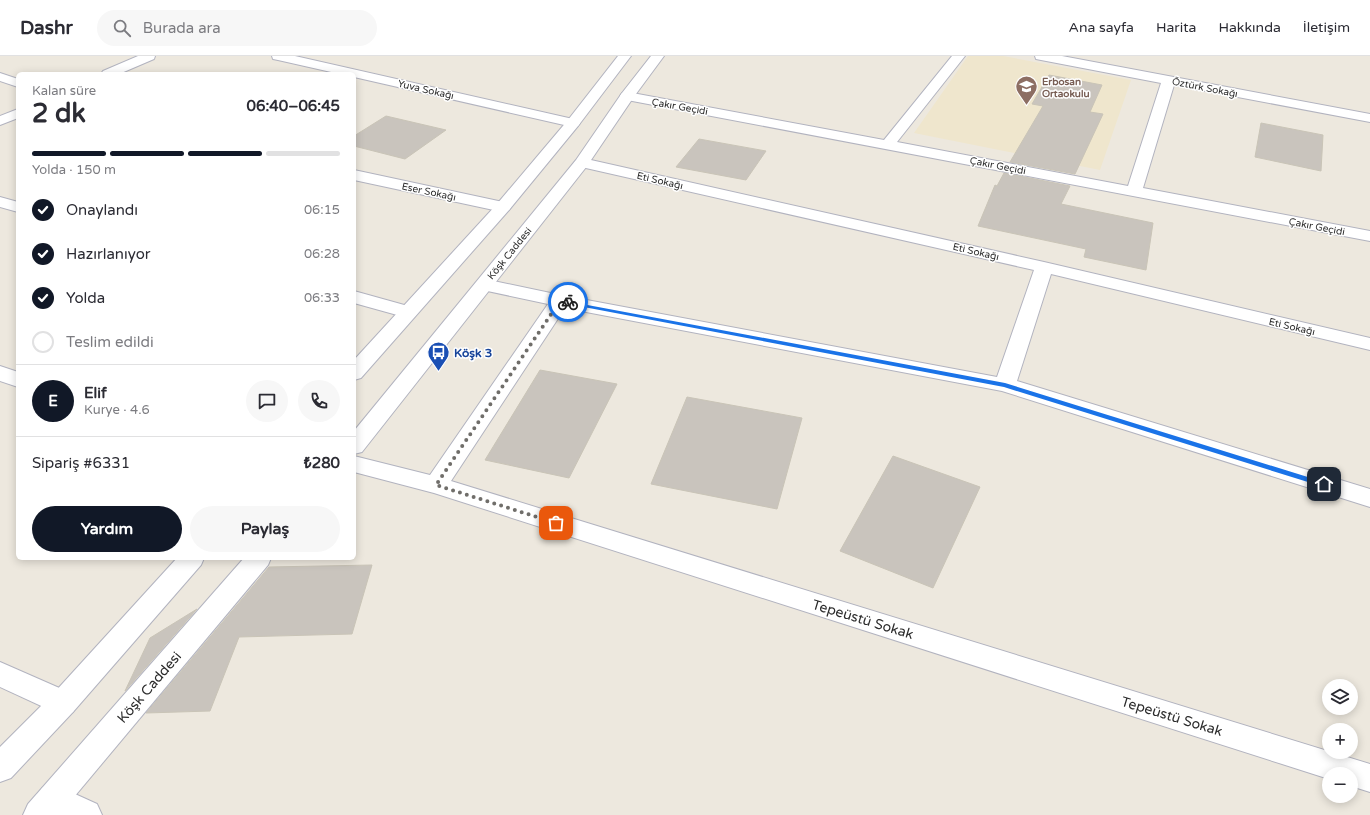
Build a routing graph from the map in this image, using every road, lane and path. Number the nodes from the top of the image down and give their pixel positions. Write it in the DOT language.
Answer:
graph roads {
  1 [pos="149,56"];
  2 [pos="278,56"];
  3 [pos="625,56"];
  4 [pos="658,56"];
  5 [pos="958,56"];
  6 [pos="1041,56"];
  7 [pos="113,72"];
  8 [pos="349,72"];
  9 [pos="356,74"];
  10 [pos="0,77"];
  11 [pos="1169,80"];
  12 [pos="16,82"];
  13 [pos="627,96"];
  14 [pos="16,114"];
  15 [pos="1370,118"];
  16 [pos="0,121"];
  17 [pos="574,123"];
  18 [pos="888,144"];
  19 [pos="582,163"];
  20 [pos="356,174"];
  21 [pos="1134,191"];
  22 [pos="0,202"];
  23 [pos="16,206"];
  24 [pos="503,207"];
  25 [pos="1370,236"];
  26 [pos="1044,266"];
  27 [pos="484,284"];
  28 [pos="356,298"];
  29 [pos="560,301"];
  30 [pos="408,312"];
  31 [pos="1370,344"];
  32 [pos="356,371"];
  33 [pos="0,373"];
  34 [pos="16,379"];
  35 [pos="1005,385"];
  36 [pos="356,444"];
  37 [pos="356,465"];
  38 [pos="436,485"];
  39 [pos="1370,498"];
  40 [pos="190,560"];
  41 [pos="257,560"];
  42 [pos="0,674"];
  43 [pos="63,703"];
  44 [pos="0,768"];
  45 [pos="1370,778"];
  46 [pos="46,807"];
  47 [pos="86,815"];
  1 -- 7 [label="street"];
  2 -- 8 [label="street, Yuva Sokağı"];
  3 -- 17 [label="street"];
  4 -- 13 [label="street, Köşk Caddesi"];
  5 -- 18 [label="street"];
  6 -- 11 [label="street, Öztürk Sokağı"];
  9 -- 17 [label="street, Yuva Sokağı"];
  10 -- 12 [label="street"];
  11 -- 15 [label="street, Öztürk Sokağı"];
  11 -- 21 [label="street"];
  13 -- 18 [label="street, Çakır Geçidi"];
  13 -- 19 [label="street, Köşk Caddesi"];
  14 -- 16 [label="street"];
  17 -- 24 [label="street"];
  18 -- 21 [label="street, Çakır Geçidi"];
  19 -- 26 [label="street, Eti Sokağı"];
  19 -- 27 [label="street, Köşk Caddesi"];
  20 -- 24 [label="street, Eser Sokağı"];
  21 -- 25 [label="street, Çakır Geçidi"];
  22 -- 23 [label="street"];
  24 -- 30 [label="street"];
  26 -- 31 [label="street, Eti Sokağı"];
  26 -- 35 [label="street"];
  27 -- 29 [label="street"];
  27 -- 36 [label="street, Köşk Caddesi"];
  28 -- 30 [label="street"];
  29 -- 35 [label="street"];
  29 -- 38 [label="street"];
  30 -- 32 [label="street"];
  33 -- 34 [label="street"];
  35 -- 39 [label="street"];
  37 -- 38 [label="street, Tepeüstü Sokak"];
  38 -- 45 [label="street, Tepeüstü Sokak"];
  40 -- 43 [label="street"];
  41 -- 46 [label="street, Köşk Caddesi"];
  42 -- 43 [label="street"];
  43 -- 44 [label="street"];
  46 -- 47 [label="street"];
}
